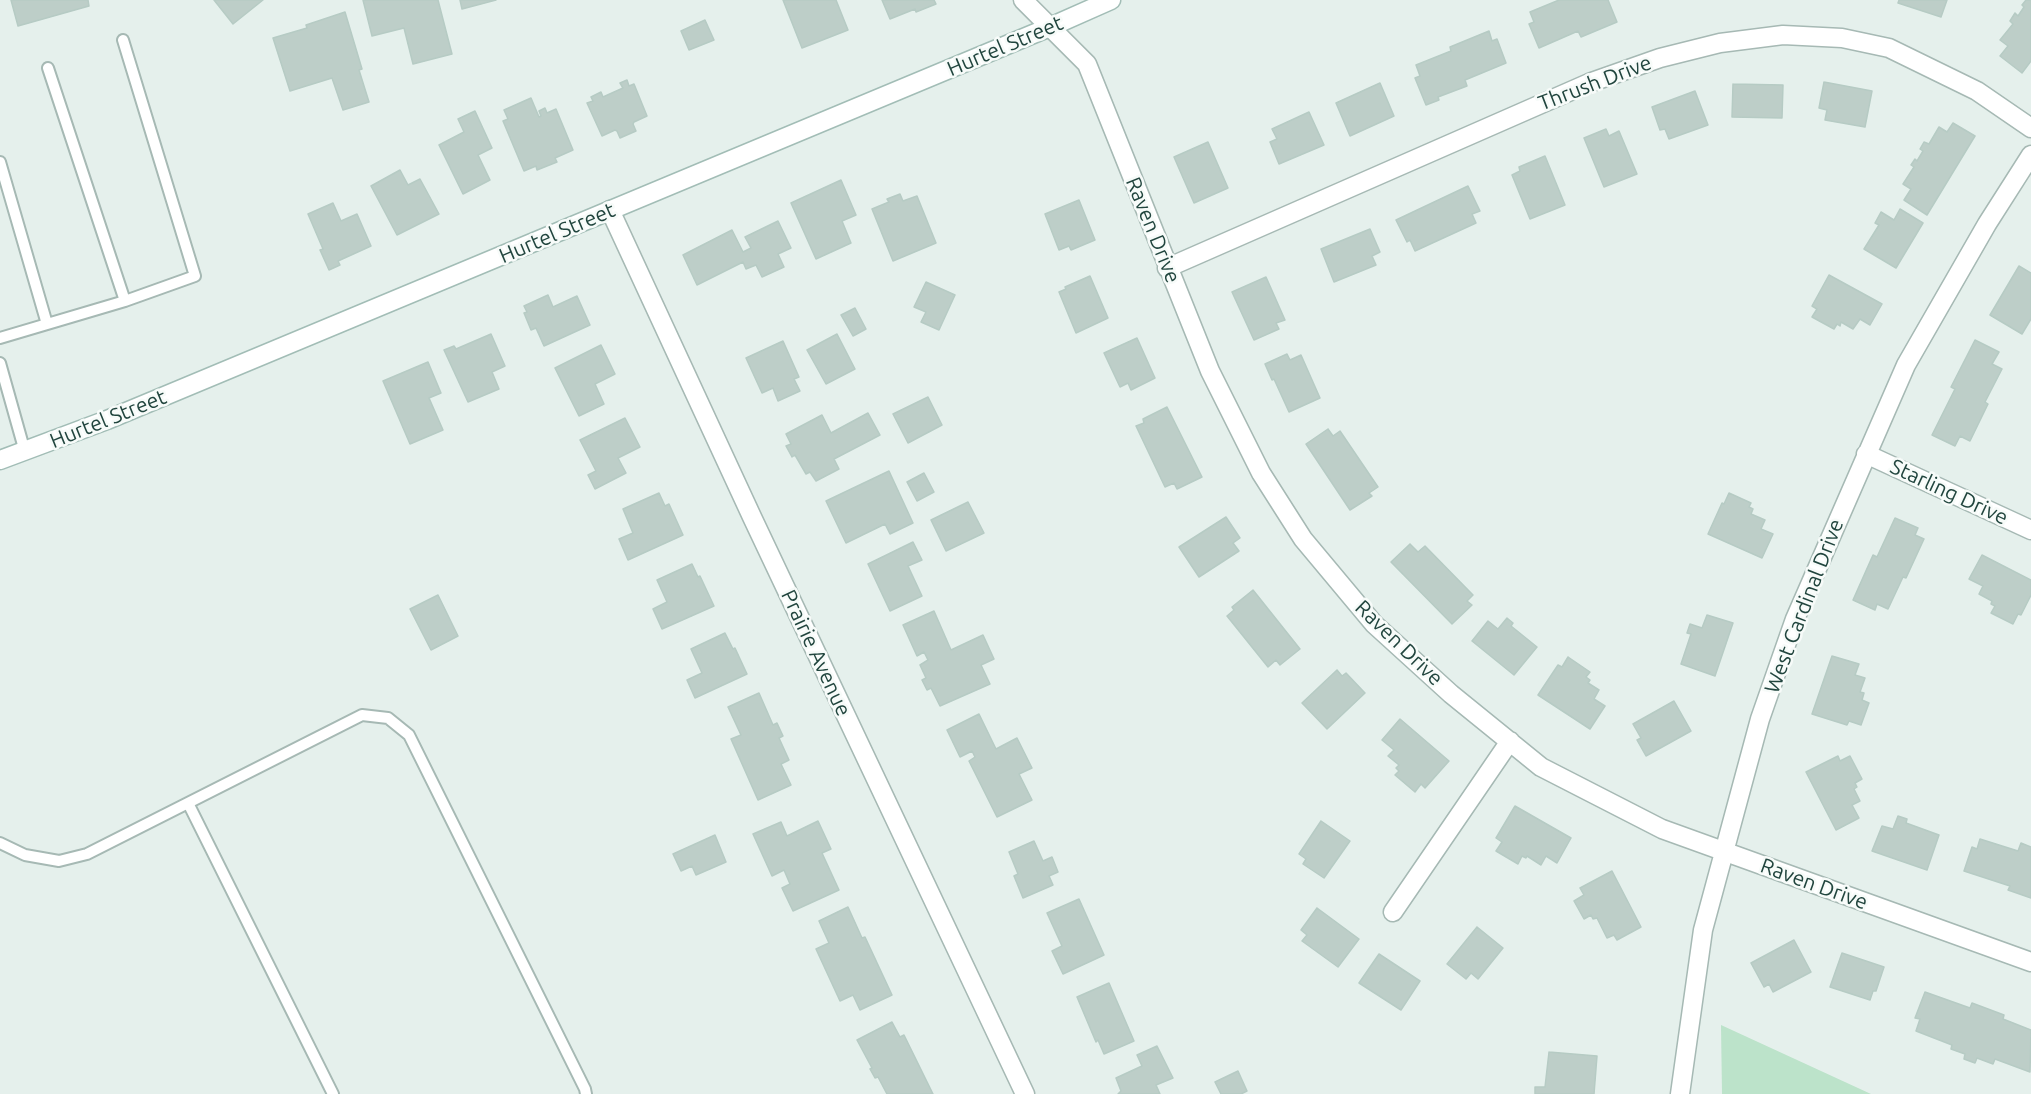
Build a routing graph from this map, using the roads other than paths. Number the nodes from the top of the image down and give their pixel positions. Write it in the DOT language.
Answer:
graph roads {
  1 [pos="1023,0"];
  2 [pos="1111,0"];
  3 [pos="1050,27"];
  4 [pos="123,40"];
  5 [pos="48,68"];
  6 [pos="2031,128"];
  7 [pos="2031,155"];
  8 [pos="0,162"];
  9 [pos="610,210"];
  10 [pos="1167,268"];
  11 [pos="124,302"];
  12 [pos="47,324"];
  13 [pos="0,338"];
  14 [pos="0,363"];
  15 [pos="25,452"];
  16 [pos="1866,454"];
  17 [pos="0,460"];
  18 [pos="2031,530"];
  19 [pos="1510,741"];
  20 [pos="188,802"];
  21 [pos="0,843"];
  22 [pos="1724,852"];
  23 [pos="1393,912"];
  24 [pos="2031,962"];
  25 [pos="333,1094"];
  26 [pos="586,1094"];
  27 [pos="1025,1094"];
  28 [pos="1680,1094"];
  1 -- 3 [label="street, Raven Drive"];
  2 -- 3 [label="street, Hurtel Street"];
  3 -- 9 [label="street, Hurtel Street"];
  3 -- 10 [label="street, Raven Drive"];
  4 -- 11 [label="lane"];
  5 -- 11 [label="lane"];
  6 -- 10 [label="street, Thrush Drive"];
  7 -- 16 [label="street, West Cardinal Drive"];
  8 -- 12 [label="lane"];
  9 -- 15 [label="street, Hurtel Street"];
  9 -- 27 [label="street, Prairie Avenue"];
  10 -- 19 [label="street, Raven Drive"];
  11 -- 12 [label="lane"];
  12 -- 13 [label="lane"];
  14 -- 15 [label="lane"];
  15 -- 17 [label="street, Hurtel Street"];
  16 -- 18 [label="street, Starling Drive"];
  16 -- 22 [label="street, West Cardinal Drive"];
  19 -- 22 [label="street, Raven Drive"];
  19 -- 23 [label="street"];
  20 -- 21 [label="lane"];
  20 -- 25 [label="lane"];
  20 -- 26 [label="lane"];
  22 -- 24 [label="street, Raven Drive"];
  22 -- 28 [label="street, West Cardinal Drive"];
}
